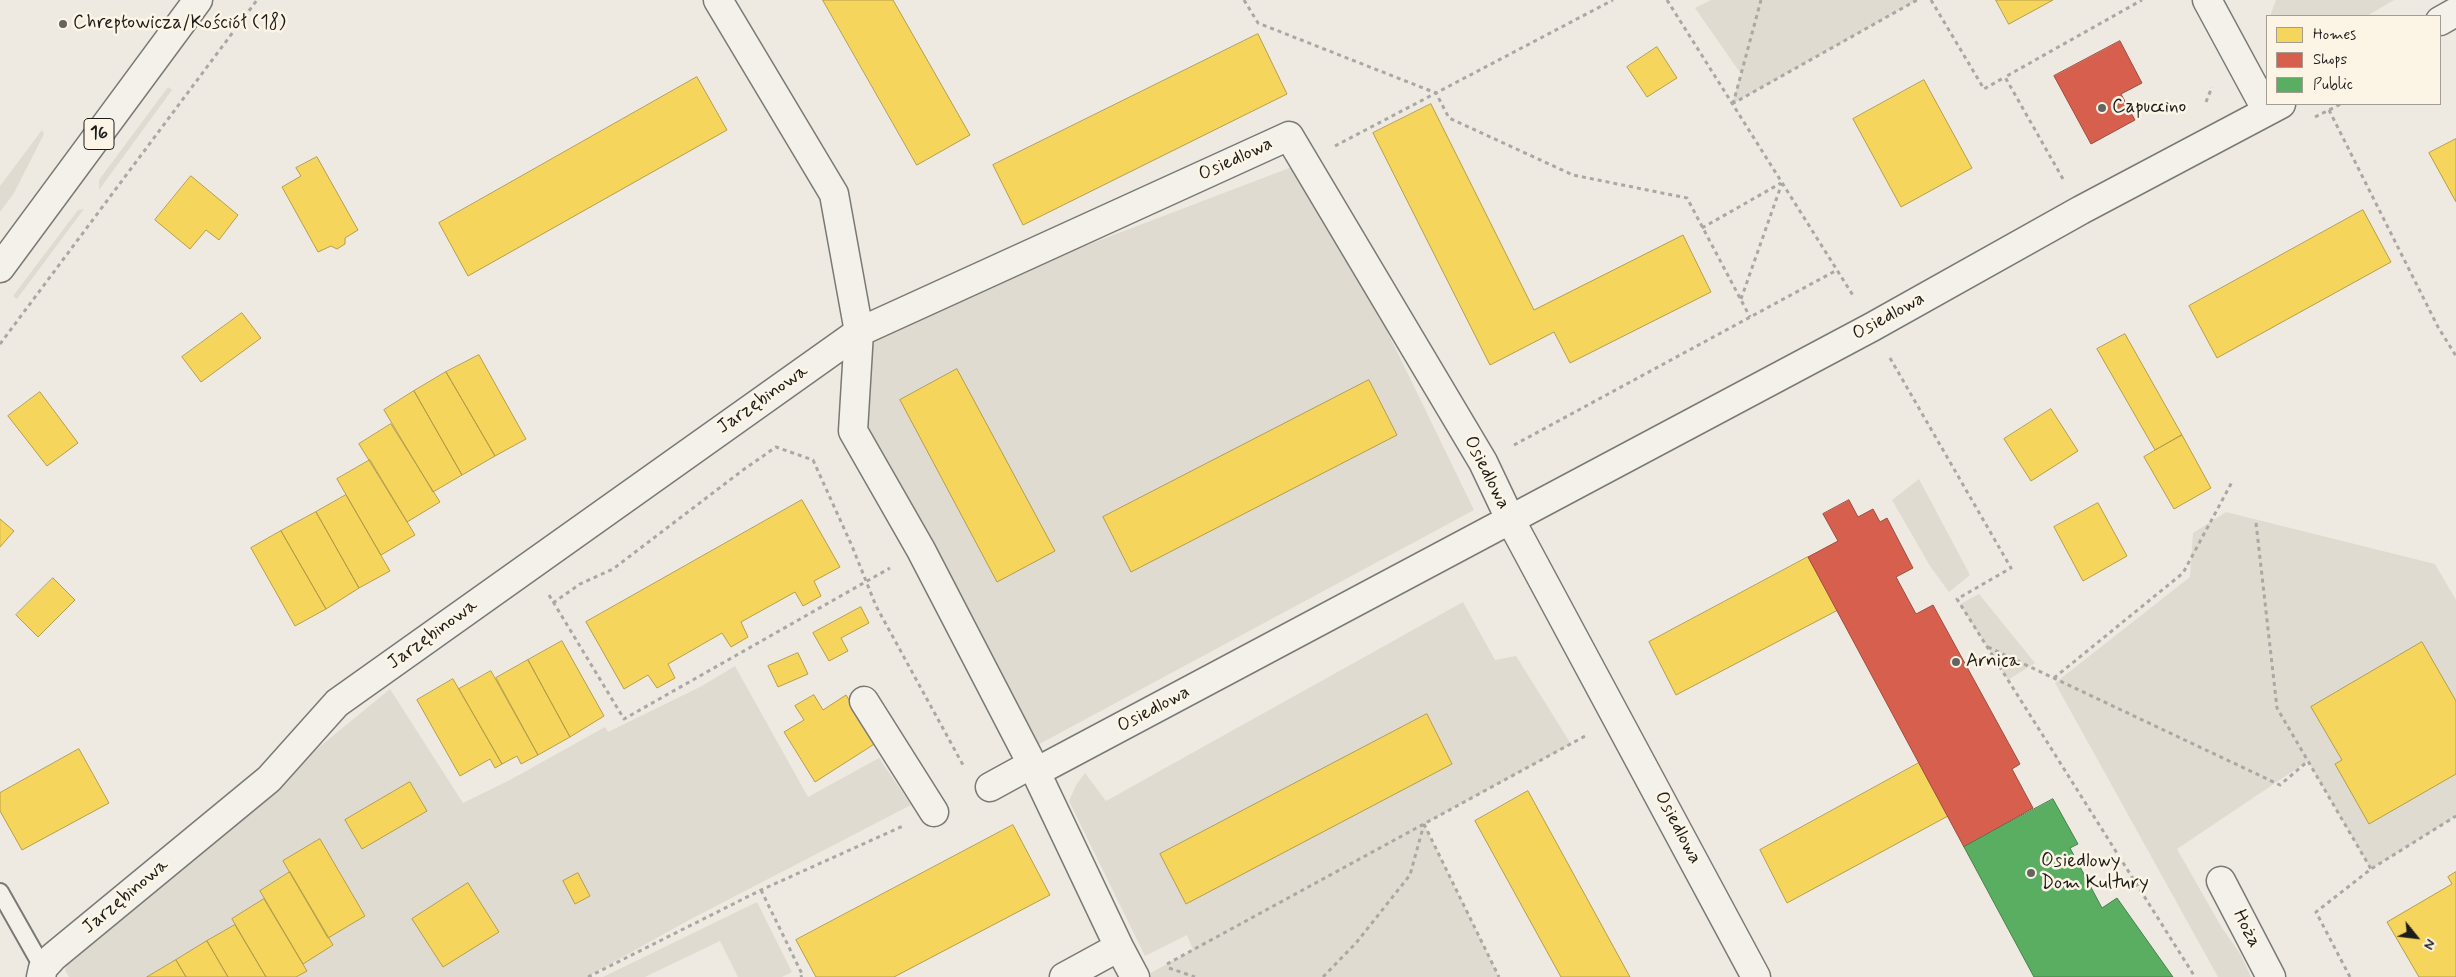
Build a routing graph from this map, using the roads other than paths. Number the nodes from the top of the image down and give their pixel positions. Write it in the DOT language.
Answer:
graph roads {
  1 [pos="198,0"];
  2 [pos="718,0"];
  3 [pos="2207,0"];
  4 [pos="2456,12"];
  5 [pos="2441,20"];
  6 [pos="2266,94"];
  7 [pos="2274,107"];
  8 [pos="0,268"];
  9 [pos="859,332"];
  10 [pos="1511,521"];
  11 [pos="864,700"];
  12 [pos="1034,768"];
  13 [pos="990,787"];
  14 [pos="934,812"];
  15 [pos="2221,882"];
  16 [pos="0,892"];
  17 [pos="1119,948"];
  18 [pos="42,972"];
  19 [pos="1064,977"];
  20 [pos="1135,977"];
  21 [pos="1756,977"];
  22 [pos="2271,977"];
  1 -- 8 [label="street, 16"];
  2 -- 9 [label="street"];
  3 -- 6 [label="street"];
  4 -- 5 [label="street"];
  7 -- 10 [label="street, Osiedlowa"];
  9 -- 10 [label="street, Osiedlowa"];
  9 -- 12 [label="street"];
  9 -- 18 [label="street, Jarzębinowa"];
  10 -- 12 [label="street, Osiedlowa"];
  10 -- 21 [label="street, Osiedlowa"];
  11 -- 14 [label="street"];
  12 -- 13 [label="street, Osiedlowa"];
  12 -- 17 [label="street"];
  15 -- 22 [label="street, Hoża"];
  16 -- 18 [label="lane"];
  17 -- 19 [label="street"];
  17 -- 20 [label="street"];
}
